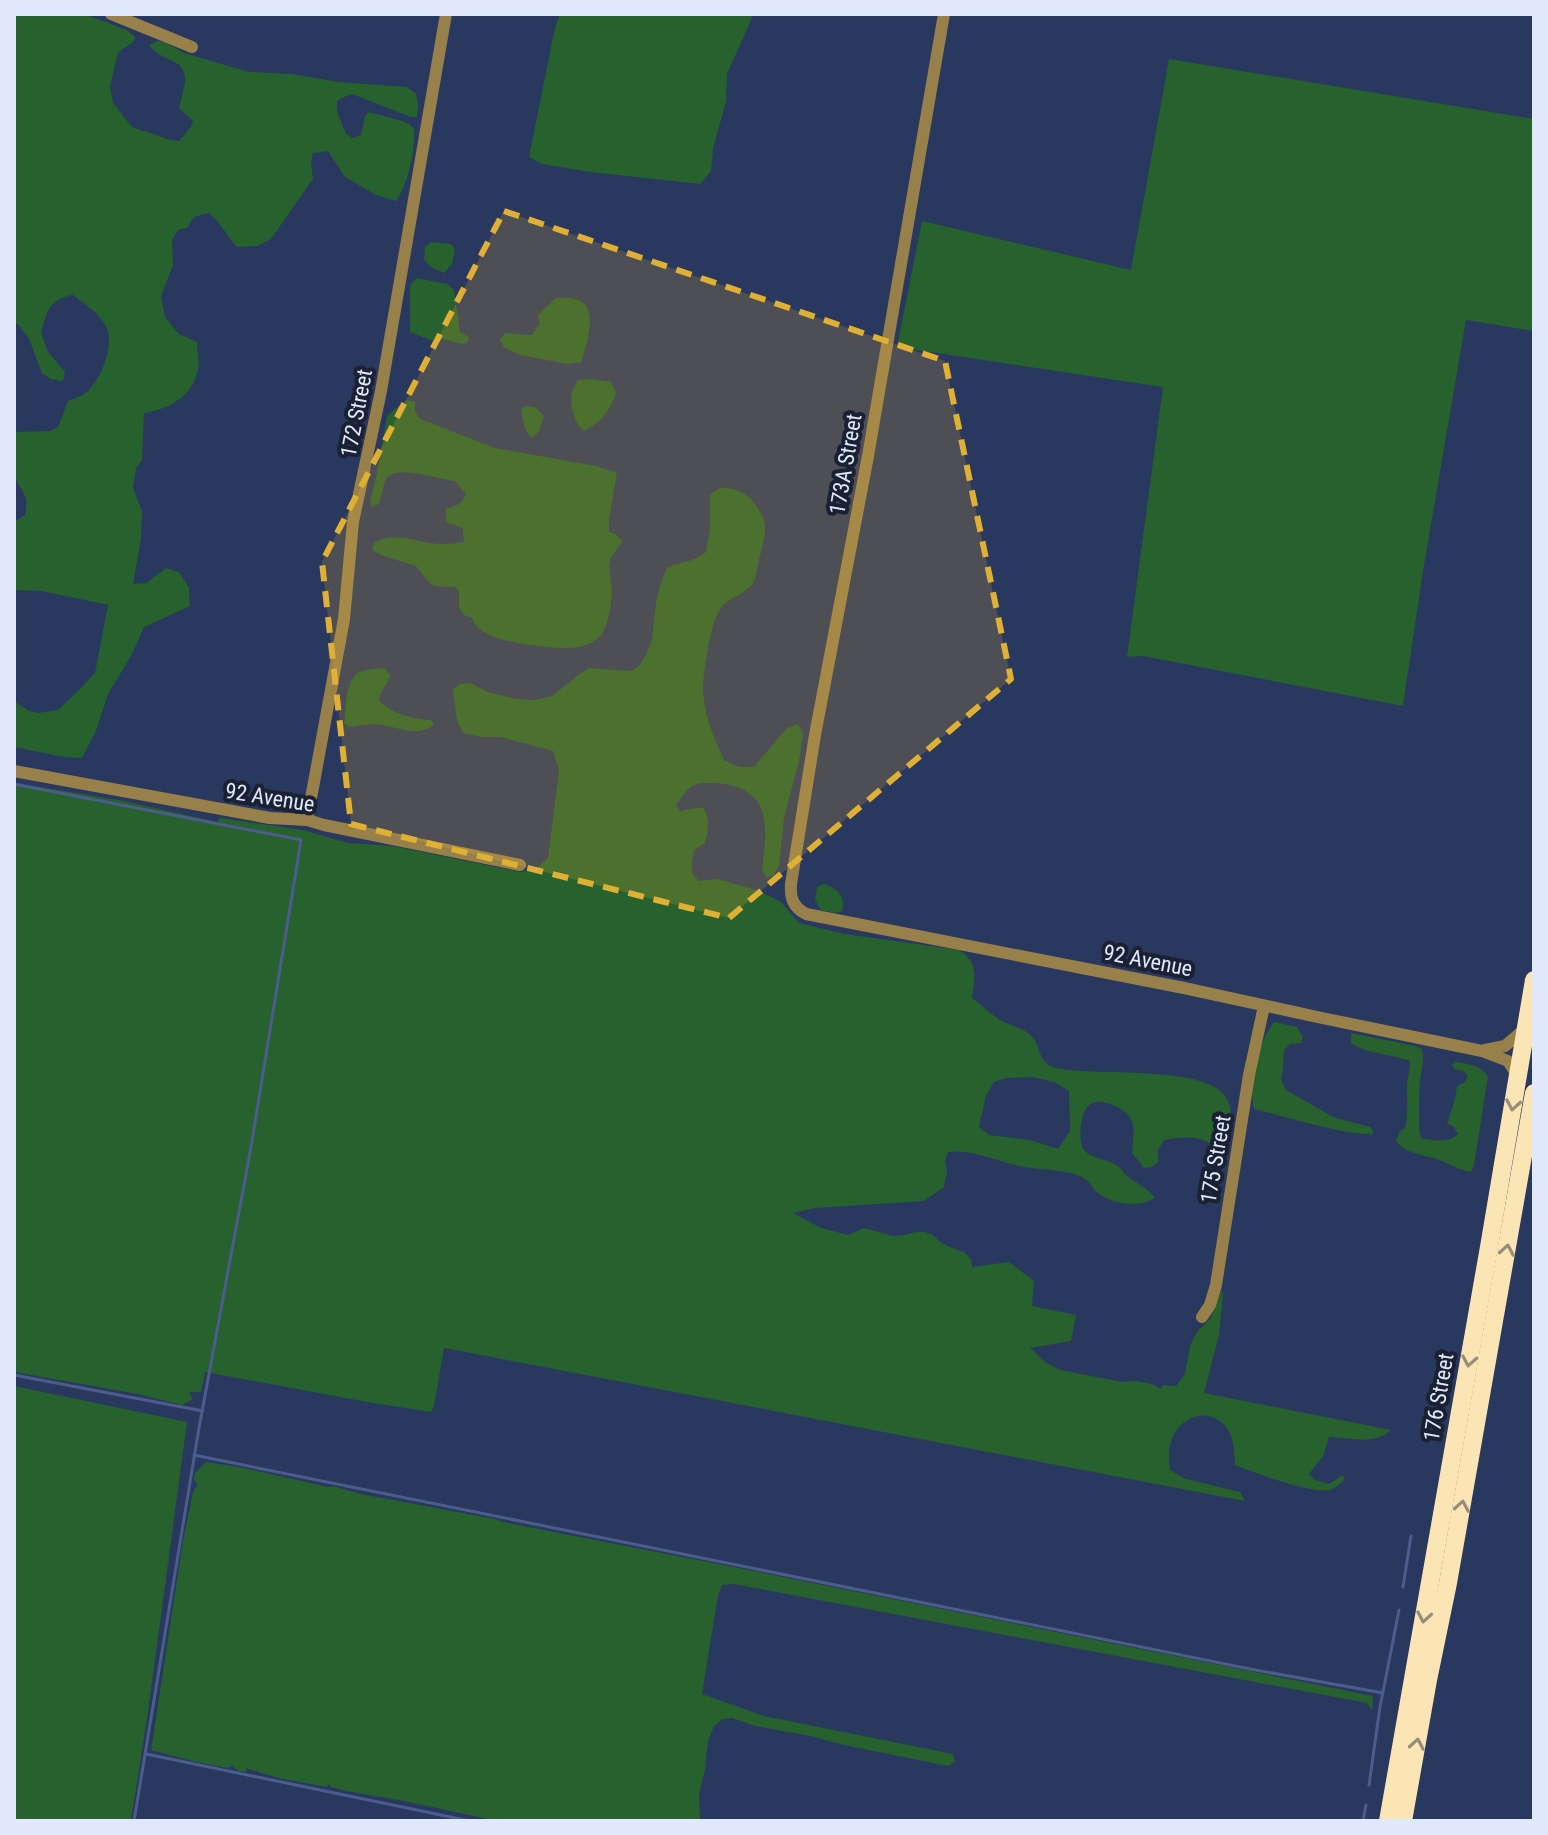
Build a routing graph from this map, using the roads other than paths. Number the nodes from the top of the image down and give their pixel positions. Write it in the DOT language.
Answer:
graph roads {
  1 [pos="111,14"];
  2 [pos="446,14"];
  3 [pos="944,14"];
  4 [pos="192,47"];
  5 [pos="14,771"];
  6 [pos="307,820"];
  7 [pos="520,865"];
  8 [pos="806,914"];
  9 [pos="1534,980"];
  10 [pos="1264,1006"];
  11 [pos="1526,1028"];
  12 [pos="1482,1051"];
  13 [pos="1518,1076"];
  14 [pos="1534,1093"];
  15 [pos="1202,1317"];
  16 [pos="1388,1821"];
  17 [pos="1403,1821"];
  1 -- 4 [label="street"];
  2 -- 6 [label="street, 172 Street"];
  3 -- 8 [label="street, 173A Street"];
  5 -- 6 [label="street, 92 Avenue"];
  6 -- 7 [label="street, 92 Avenue"];
  8 -- 10 [label="street, 92 Avenue"];
  9 -- 11 [label="highway, 176 Street"];
  10 -- 12 [label="street, 92 Avenue"];
  10 -- 15 [label="street, 175 Street"];
  11 -- 12 [label="street"];
  11 -- 13 [label="highway, 176 Street"];
  12 -- 13 [label="street, 92 Avenue"];
  13 -- 16 [label="highway, 176 Street, one-way"];
  17 -- 14 [label="highway, 176 Street, one-way"];
}
